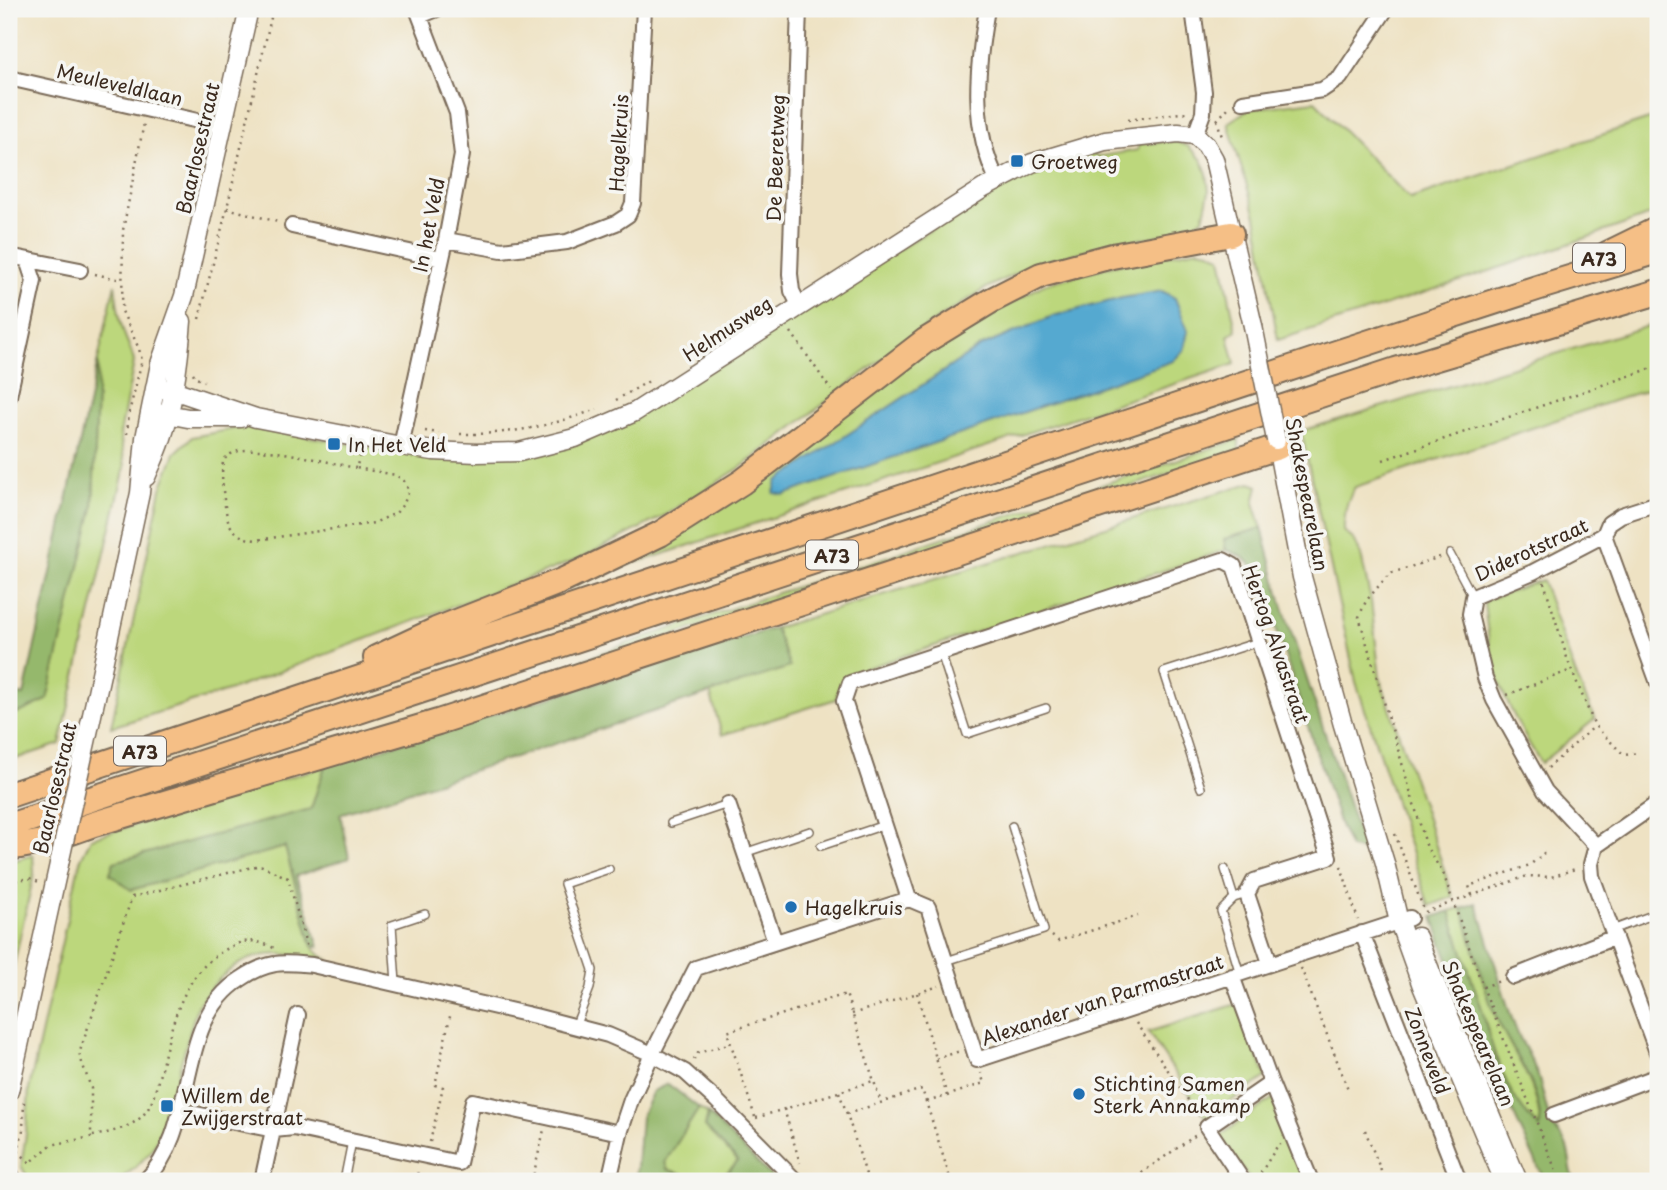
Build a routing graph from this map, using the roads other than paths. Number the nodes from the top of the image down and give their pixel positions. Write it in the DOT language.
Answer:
graph roads {
  1 [pos="249,9"];
  2 [pos="437,9"];
  3 [pos="645,9"];
  4 [pos="799,9"];
  5 [pos="987,9"];
  6 [pos="1193,9"];
  7 [pos="1386,9"];
  8 [pos="419,12"];
  9 [pos="9,78"];
  10 [pos="1243,102"];
  11 [pos="224,127"];
  12 [pos="1195,135"];
  13 [pos="998,181"];
  14 [pos="292,226"];
  15 [pos="1658,229"];
  16 [pos="1231,234"];
  17 [pos="446,240"];
  18 [pos="1658,251"];
  19 [pos="9,256"];
  20 [pos="441,259"];
  21 [pos="27,260"];
  22 [pos="80,271"];
  23 [pos="1540,287"];
  24 [pos="1658,292"];
  25 [pos="800,307"];
  26 [pos="164,389"];
  27 [pos="9,396"];
  28 [pos="159,413"];
  29 [pos="256,418"];
  30 [pos="403,438"];
  31 [pos="1277,444"];
  32 [pos="1658,503"];
  33 [pos="1604,535"];
  34 [pos="1450,554"];
  35 [pos="1473,597"];
  36 [pos="1258,642"];
  37 [pos="941,653"];
  38 [pos="1657,674"];
  39 [pos="270,707"];
  40 [pos="1046,708"];
  41 [pos="1201,788"];
  42 [pos="9,795"];
  43 [pos="1658,803"];
  44 [pos="728,804"];
  45 [pos="671,823"];
  46 [pos="9,825"];
  47 [pos="885,825"];
  48 [pos="1012,826"];
  49 [pos="810,831"];
  50 [pos="821,846"];
  51 [pos="1596,846"];
  52 [pos="9,848"];
  53 [pos="744,853"];
  54 [pos="609,869"];
  55 [pos="1225,869"];
  56 [pos="1241,896"];
  57 [pos="909,900"];
  58 [pos="1658,913"];
  59 [pos="425,914"];
  60 [pos="1411,918"];
  61 [pos="1362,933"];
  62 [pos="1614,933"];
  63 [pos="775,943"];
  64 [pos="946,961"];
  65 [pos="1270,963"];
  66 [pos="1236,975"];
  67 [pos="1513,977"];
  68 [pos="396,984"];
  69 [pos="298,1014"];
  70 [pos="575,1027"];
  71 [pos="652,1054"];
  72 [pos="1658,1055"];
  73 [pos="1658,1076"];
  74 [pos="1271,1083"];
  75 [pos="9,1091"];
  76 [pos="181,1111"];
  77 [pos="1554,1115"];
  78 [pos="274,1130"];
  79 [pos="620,1133"];
  80 [pos="352,1140"];
  81 [pos="9,1175"];
  82 [pos="13,1181"];
  83 [pos="145,1181"];
  84 [pos="262,1181"];
  85 [pos="344,1181"];
  86 [pos="609,1181"];
  87 [pos="796,1181"];
  88 [pos="1243,1181"];
  89 [pos="1311,1181"];
  90 [pos="1459,1181"];
  91 [pos="1504,1181"];
  92 [pos="1518,1181"];
  1 -- 11 [label="street, Baarlosestraat"];
  2 -- 8 [label="street, In het Veld"];
  3 -- 17 [label="street, Hagelkruis"];
  4 -- 25 [label="street, De Beeretweg"];
  5 -- 13 [label="street"];
  6 -- 12 [label="street"];
  7 -- 10 [label="street"];
  8 -- 17 [label="street, In het Veld"];
  9 -- 11 [label="street, Meuleveldlaan"];
  11 -- 26 [label="street, Baarlosestraat"];
  12 -- 13 [label="street, Helmusweg"];
  12 -- 16 [label="street, Shakespearelaan"];
  13 -- 25 [label="street, Helmusweg"];
  14 -- 20 [label="street"];
  15 -- 23 [label="highway, A73"];
  16 -- 31 [label="street, Shakespearelaan, bridge"];
  16 -- 39 [label="highway, A73"];
  17 -- 20 [label="street, In het Veld"];
  18 -- 23 [label="highway, A73"];
  19 -- 21 [label="street"];
  20 -- 30 [label="street, In het Veld"];
  21 -- 22 [label="street"];
  21 -- 27 [label="street"];
  23 -- 39 [label="highway, A73"];
  24 -- 46 [label="highway, A73"];
  25 -- 30 [label="street, Helmusweg"];
  26 -- 28 [label="street, Baarlosestraat"];
  26 -- 29 [label="street, Helmusweg"];
  28 -- 29 [label="street, Helmusweg"];
  28 -- 75 [label="street, Baarlosestraat, bridge"];
  29 -- 30 [label="street, Helmusweg"];
  31 -- 52 [label="highway, A73"];
  31 -- 60 [label="street, Shakespearelaan"];
  32 -- 33 [label="street, Diderotstraat"];
  33 -- 35 [label="street, Diderotstraat"];
  33 -- 38 [label="street"];
  34 -- 35 [label="lane, Diderotstraat"];
  35 -- 51 [label="street, Diderotstraat"];
  36 -- 37 [label="street, Hertog Alvastraat"];
  36 -- 41 [label="lane"];
  36 -- 56 [label="street, Hertog Alvastraat"];
  37 -- 40 [label="lane"];
  37 -- 47 [label="street, Hertog Alvastraat"];
  39 -- 42 [label="highway, A73"];
  43 -- 51 [label="street"];
  44 -- 45 [label="lane"];
  44 -- 53 [label="street"];
  47 -- 50 [label="lane"];
  47 -- 57 [label="street"];
  48 -- 64 [label="lane"];
  49 -- 53 [label="lane"];
  51 -- 62 [label="street"];
  53 -- 63 [label="street"];
  54 -- 70 [label="lane"];
  55 -- 56 [label="lane"];
  56 -- 65 [label="street"];
  56 -- 66 [label="lane"];
  57 -- 63 [label="street"];
  57 -- 64 [label="street, Alexander van Parmastraat"];
  58 -- 62 [label="lane"];
  59 -- 68 [label="lane"];
  60 -- 61 [label="street, Alexander van Parmastraat"];
  60 -- 91 [label="street, Shakespearelaan"];
  60 -- 92 [label="street, Shakespearelaan"];
  61 -- 65 [label="street, Alexander van Parmastraat"];
  61 -- 90 [label="street, Zonneveld"];
  62 -- 67 [label="street"];
  62 -- 72 [label="street"];
  63 -- 71 [label="street"];
  64 -- 66 [label="street, Alexander van Parmastraat"];
  65 -- 66 [label="street, Alexander van Parmastraat"];
  66 -- 74 [label="street"];
  68 -- 70 [label="street"];
  68 -- 76 [label="street"];
  69 -- 78 [label="street"];
  70 -- 71 [label="street"];
  71 -- 79 [label="street"];
  71 -- 87 [label="street"];
  73 -- 77 [label="street"];
  74 -- 88 [label="street"];
  74 -- 89 [label="street"];
  76 -- 78 [label="street"];
  76 -- 83 [label="street"];
  78 -- 80 [label="street"];
  78 -- 84 [label="street"];
  79 -- 80 [label="street"];
  79 -- 86 [label="street"];
  80 -- 85 [label="lane"];
  81 -- 82 [label="street"];
}
